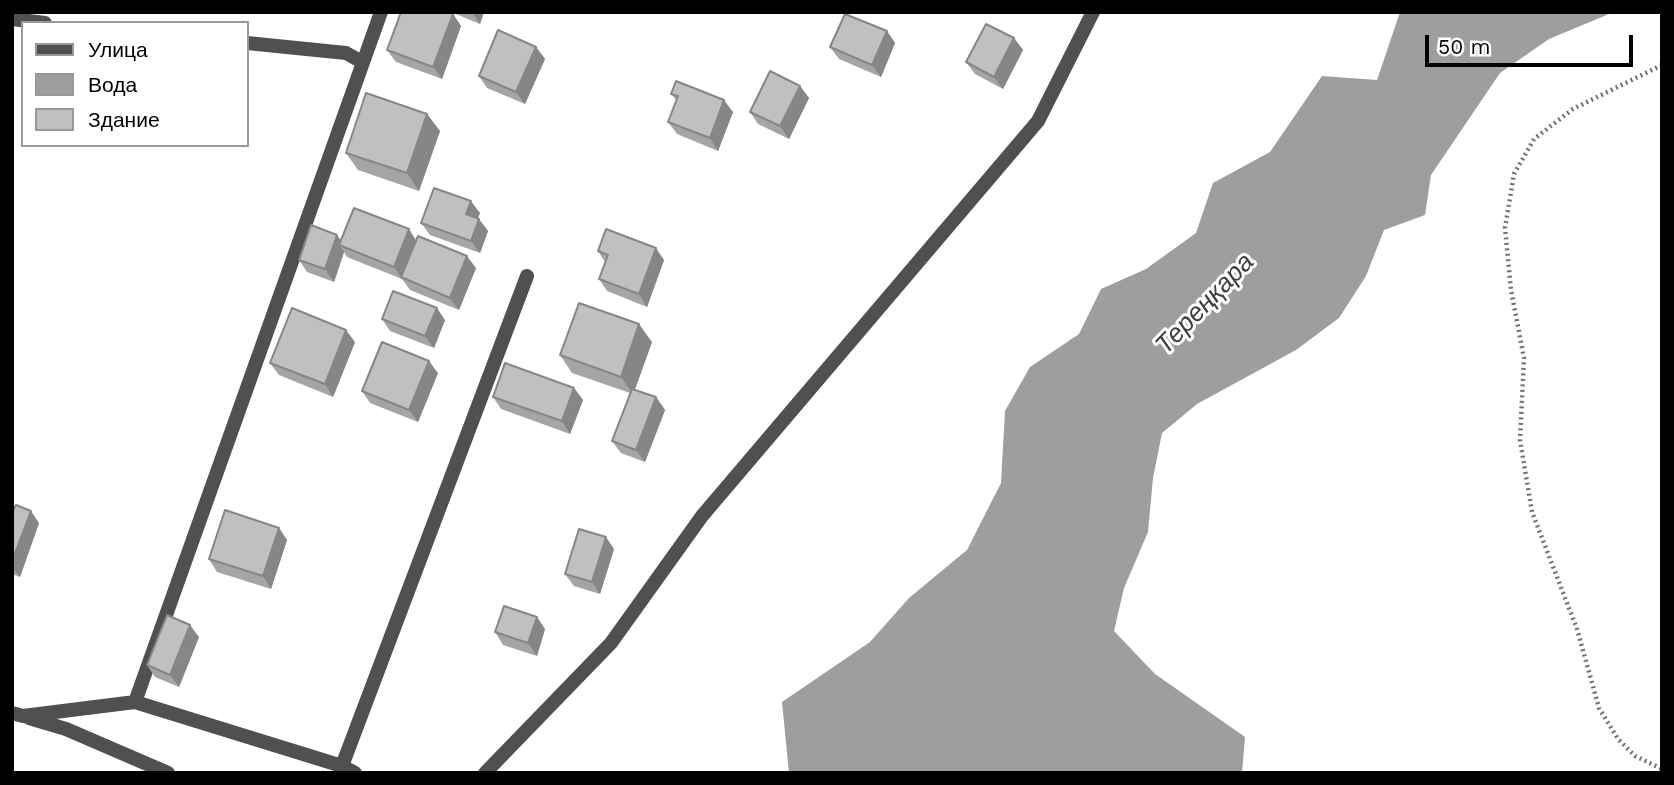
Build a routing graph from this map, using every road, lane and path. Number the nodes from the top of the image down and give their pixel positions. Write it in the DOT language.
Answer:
graph roads {
  1 [pos="381,12"];
  2 [pos="1093,12"];
  3 [pos="248,43"];
  4 [pos="362,62"];
  5 [pos="1662,65"];
  6 [pos="527,276"];
  7 [pos="135,702"];
  8 [pos="18,715"];
  9 [pos="1662,769"];
  10 [pos="349,771"];
  11 [pos="168,773"];
  12 [pos="485,773"];
  1 -- 4 [label="street"];
  2 -- 12 [label="street"];
  3 -- 4 [label="street"];
  4 -- 7 [label="street"];
  5 -- 9 [label="path"];
  6 -- 10 [label="street"];
  7 -- 8 [label="street"];
  7 -- 10 [label="street"];
  8 -- 11 [label="street"];
}
